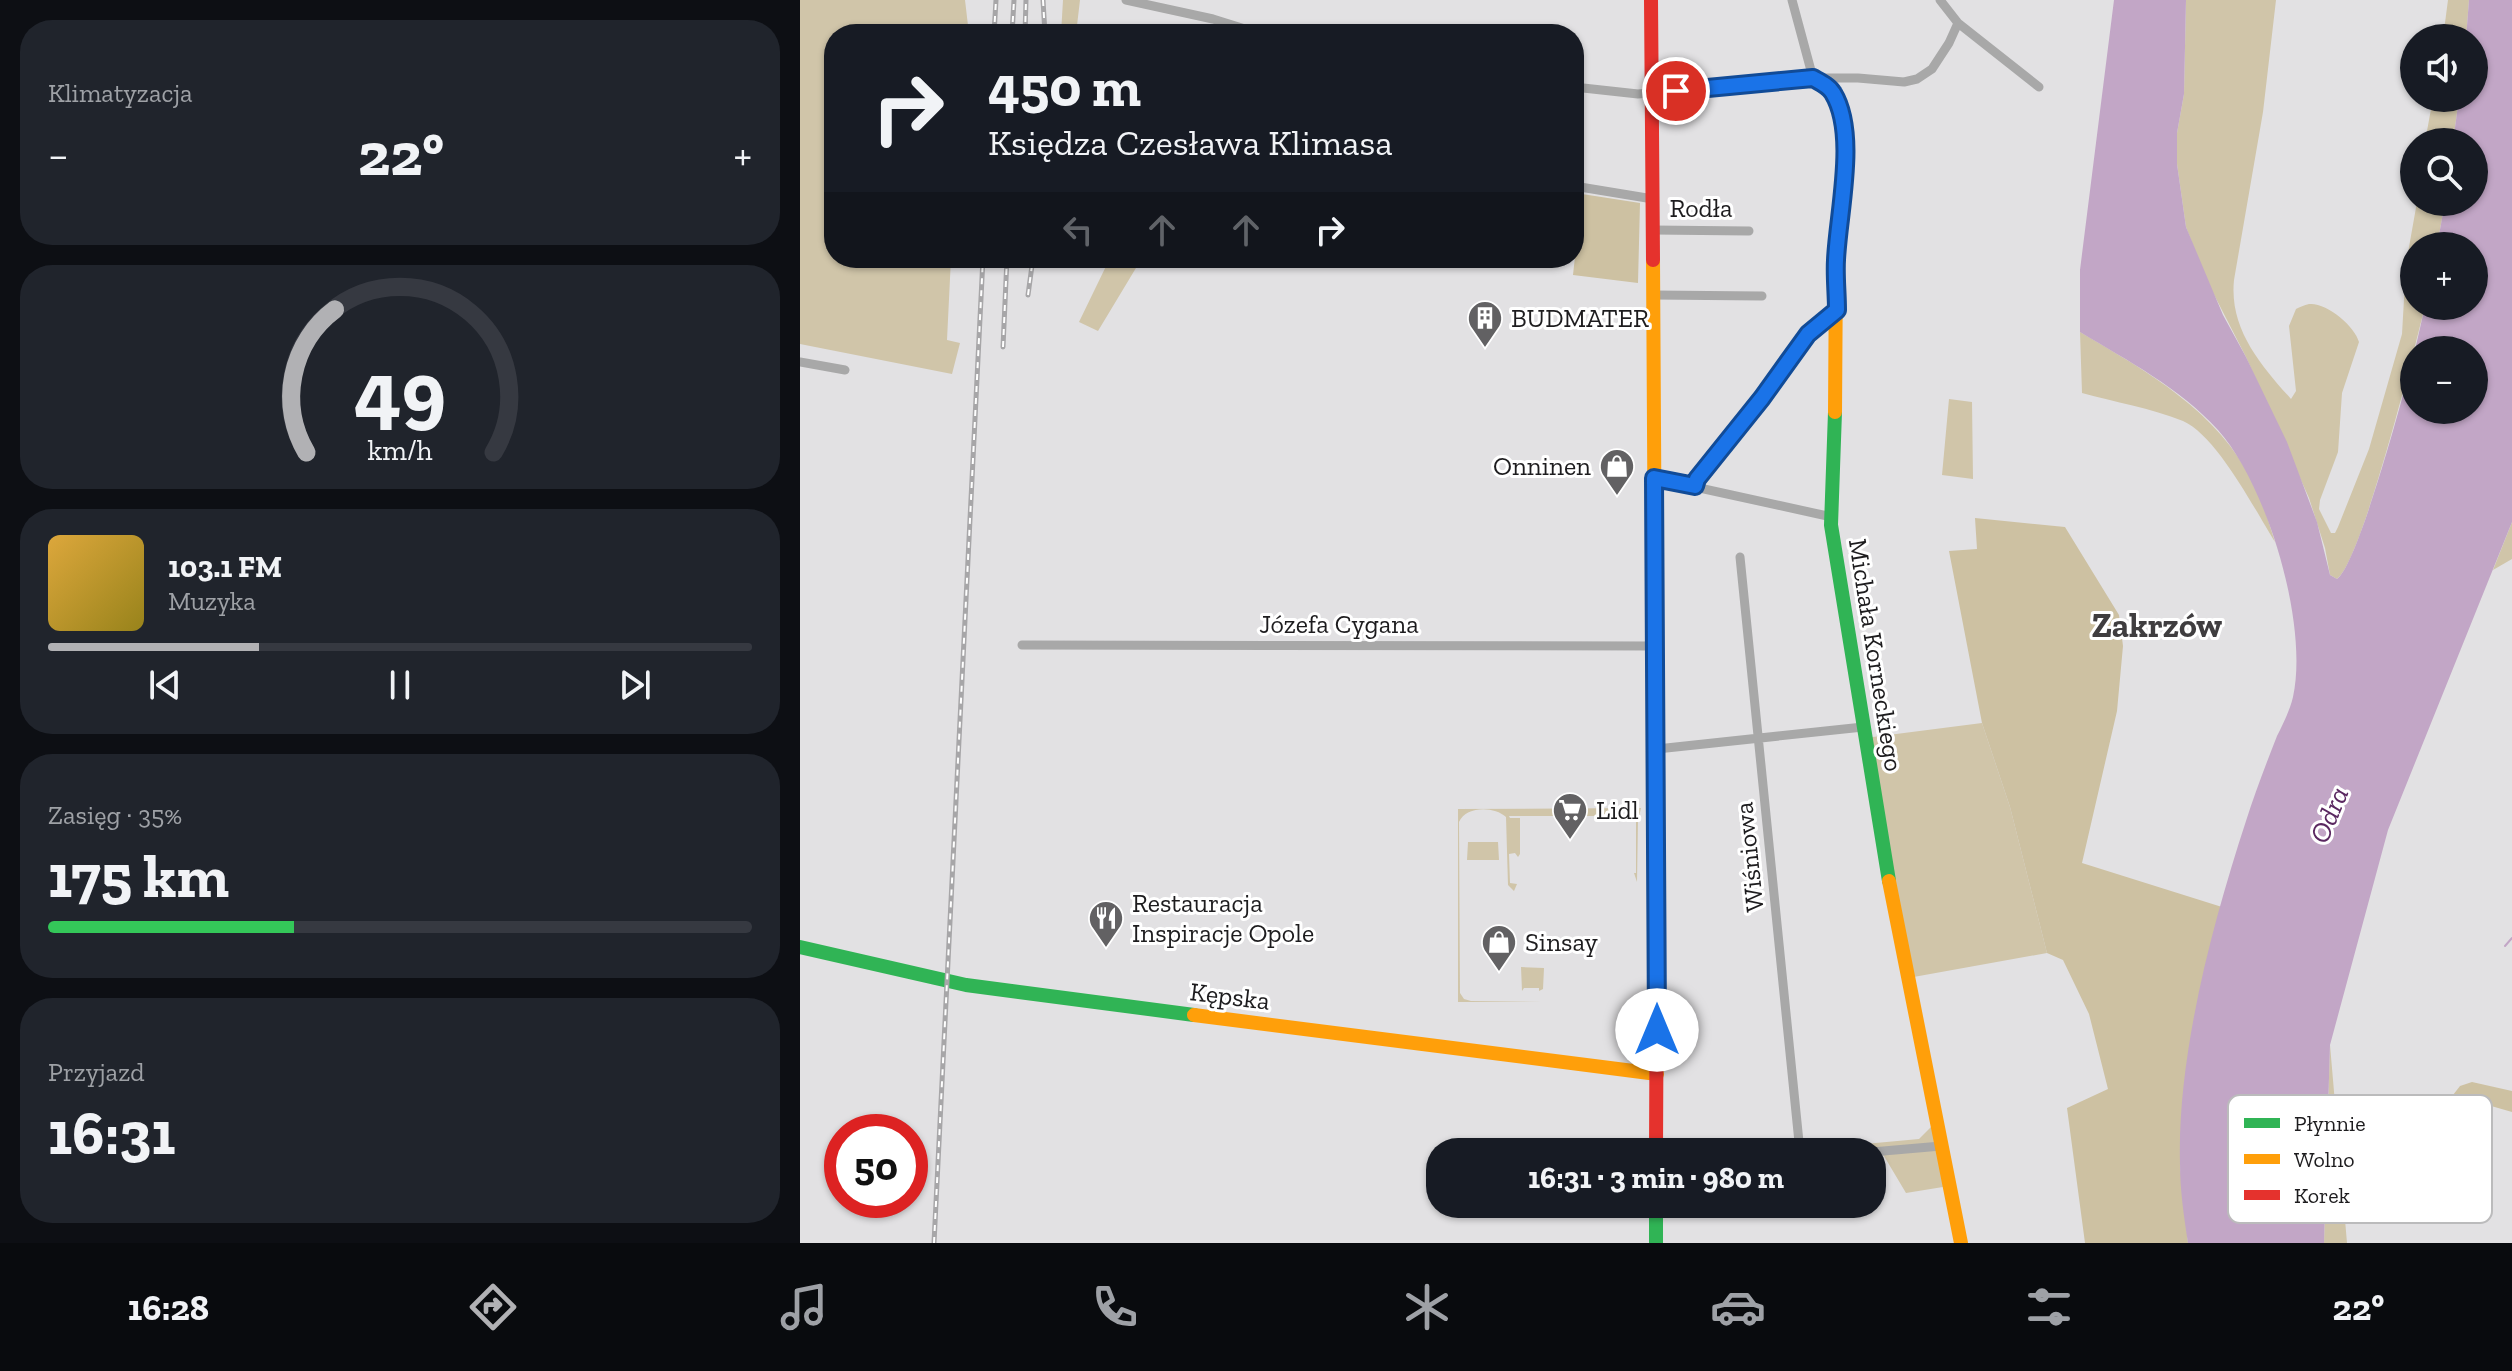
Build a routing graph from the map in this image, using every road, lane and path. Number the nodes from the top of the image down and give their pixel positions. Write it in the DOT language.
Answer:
graph roads {
  1 [pos="1126,0"];
  2 [pos="1651,0"];
  3 [pos="1792,0"];
  4 [pos="1940,0"];
  5 [pos="1958,23"];
  6 [pos="1224,24"];
  7 [pos="1813,78"];
  8 [pos="2039,87"];
  9 [pos="1584,88"];
  10 [pos="1651,93"];
  11 [pos="1584,188"];
  12 [pos="1653,199"];
  13 [pos="1653,230"];
  14 [pos="1749,231"];
  15 [pos="1653,295"];
  16 [pos="1762,296"];
  17 [pos="1837,310"];
  18 [pos="800,362"];
  19 [pos="845,370"];
  20 [pos="1654,478"];
  21 [pos="1695,486"];
  22 [pos="1832,517"];
  23 [pos="1740,557"];
  24 [pos="1022,645"];
  25 [pos="1656,646"];
  26 [pos="1863,727"];
  27 [pos="1760,738"];
  28 [pos="1657,749"];
  29 [pos="800,947"];
  30 [pos="1657,1074"];
  31 [pos="1656,1138"];
  32 [pos="1799,1138"];
  33 [pos="1941,1146"];
  34 [pos="1886,1151"];
  35 [pos="1656,1218"];
  36 [pos="1656,1243"];
  37 [pos="1961,1243"];
  1 -- 6 [label="street"];
  2 -- 10 [label="street"];
  3 -- 7 [label="street"];
  4 -- 5 [label="street"];
  5 -- 7 [label="street"];
  5 -- 8 [label="street"];
  7 -- 10 [label="street"];
  7 -- 17 [label="street, Michała Korneckiego"];
  9 -- 10 [label="street"];
  10 -- 12 [label="street"];
  11 -- 12 [label="street"];
  12 -- 13 [label="street"];
  13 -- 14 [label="street, Rodła"];
  13 -- 15 [label="street"];
  15 -- 16 [label="street"];
  15 -- 20 [label="street"];
  17 -- 21 [label="street"];
  17 -- 22 [label="street, Michała Korneckiego"];
  18 -- 19 [label="street"];
  20 -- 21 [label="street"];
  20 -- 25 [label="street"];
  21 -- 22 [label="street"];
  22 -- 26 [label="street, Michała Korneckiego"];
  23 -- 27 [label="street, Wiśniowa"];
  24 -- 25 [label="street, Józefa Cygana"];
  25 -- 28 [label="street"];
  26 -- 27 [label="street"];
  26 -- 33 [label="street, Michała Korneckiego"];
  27 -- 28 [label="street"];
  27 -- 32 [label="street, Wiśniowa"];
  28 -- 30 [label="street"];
  29 -- 30 [label="street, Kępska"];
  30 -- 31 [label="street"];
  33 -- 34 [label="street"];
  33 -- 37 [label="street, Michała Korneckiego"];
  35 -- 36 [label="street"];
}
